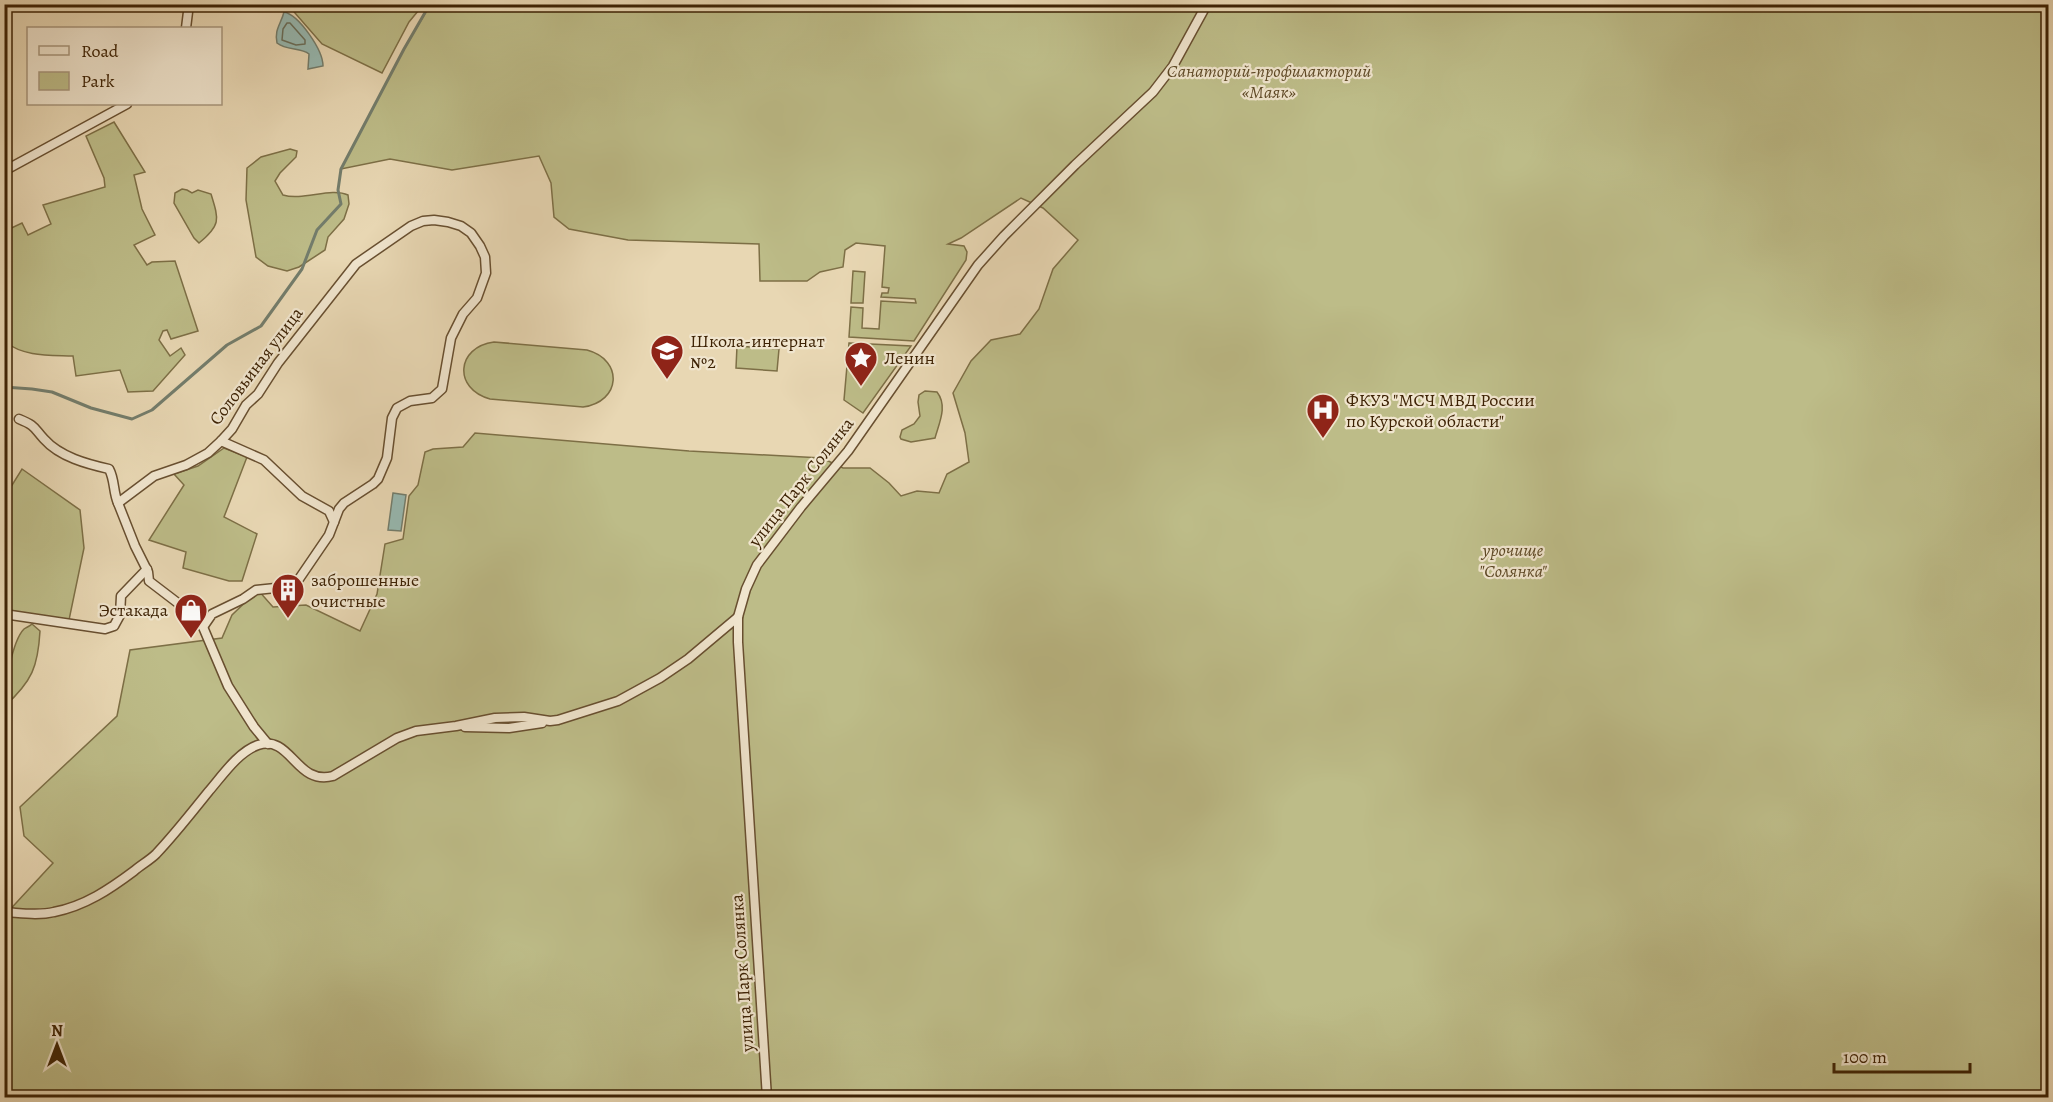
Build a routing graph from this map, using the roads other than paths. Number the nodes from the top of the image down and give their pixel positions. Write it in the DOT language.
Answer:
graph roads {
  1 [pos="51,4"];
  2 [pos="69,4"];
  3 [pos="189,4"];
  4 [pos="1207,4"];
  5 [pos="186,27"];
  6 [pos="125,105"];
  7 [pos="4,171"];
  8 [pos="19,418"];
  9 [pos="221,441"];
  10 [pos="118,503"];
  11 [pos="334,523"];
  12 [pos="147,569"];
  13 [pos="4,614"];
  14 [pos="738,617"];
  15 [pos="202,627"];
  16 [pos="268,744"];
  17 [pos="4,912"];
  18 [pos="767,1098"];
  1 -- 2 [label="street"];
  3 -- 5 [label="street"];
  4 -- 14 [label="street, улица Парк Солянка"];
  6 -- 7 [label="street"];
  8 -- 10 [label="street"];
  9 -- 10 [label="street, Соловьиная улица"];
  9 -- 11 [label="street"];
  9 -- 11 [label="street, Соловьиная улица"];
  10 -- 12 [label="street"];
  11 -- 15 [label="street"];
  12 -- 13 [label="street"];
  12 -- 15 [label="street"];
  14 -- 16 [label="street"];
  14 -- 18 [label="street, улица Парк Солянка"];
  15 -- 16 [label="street"];
  16 -- 17 [label="street"];
}
